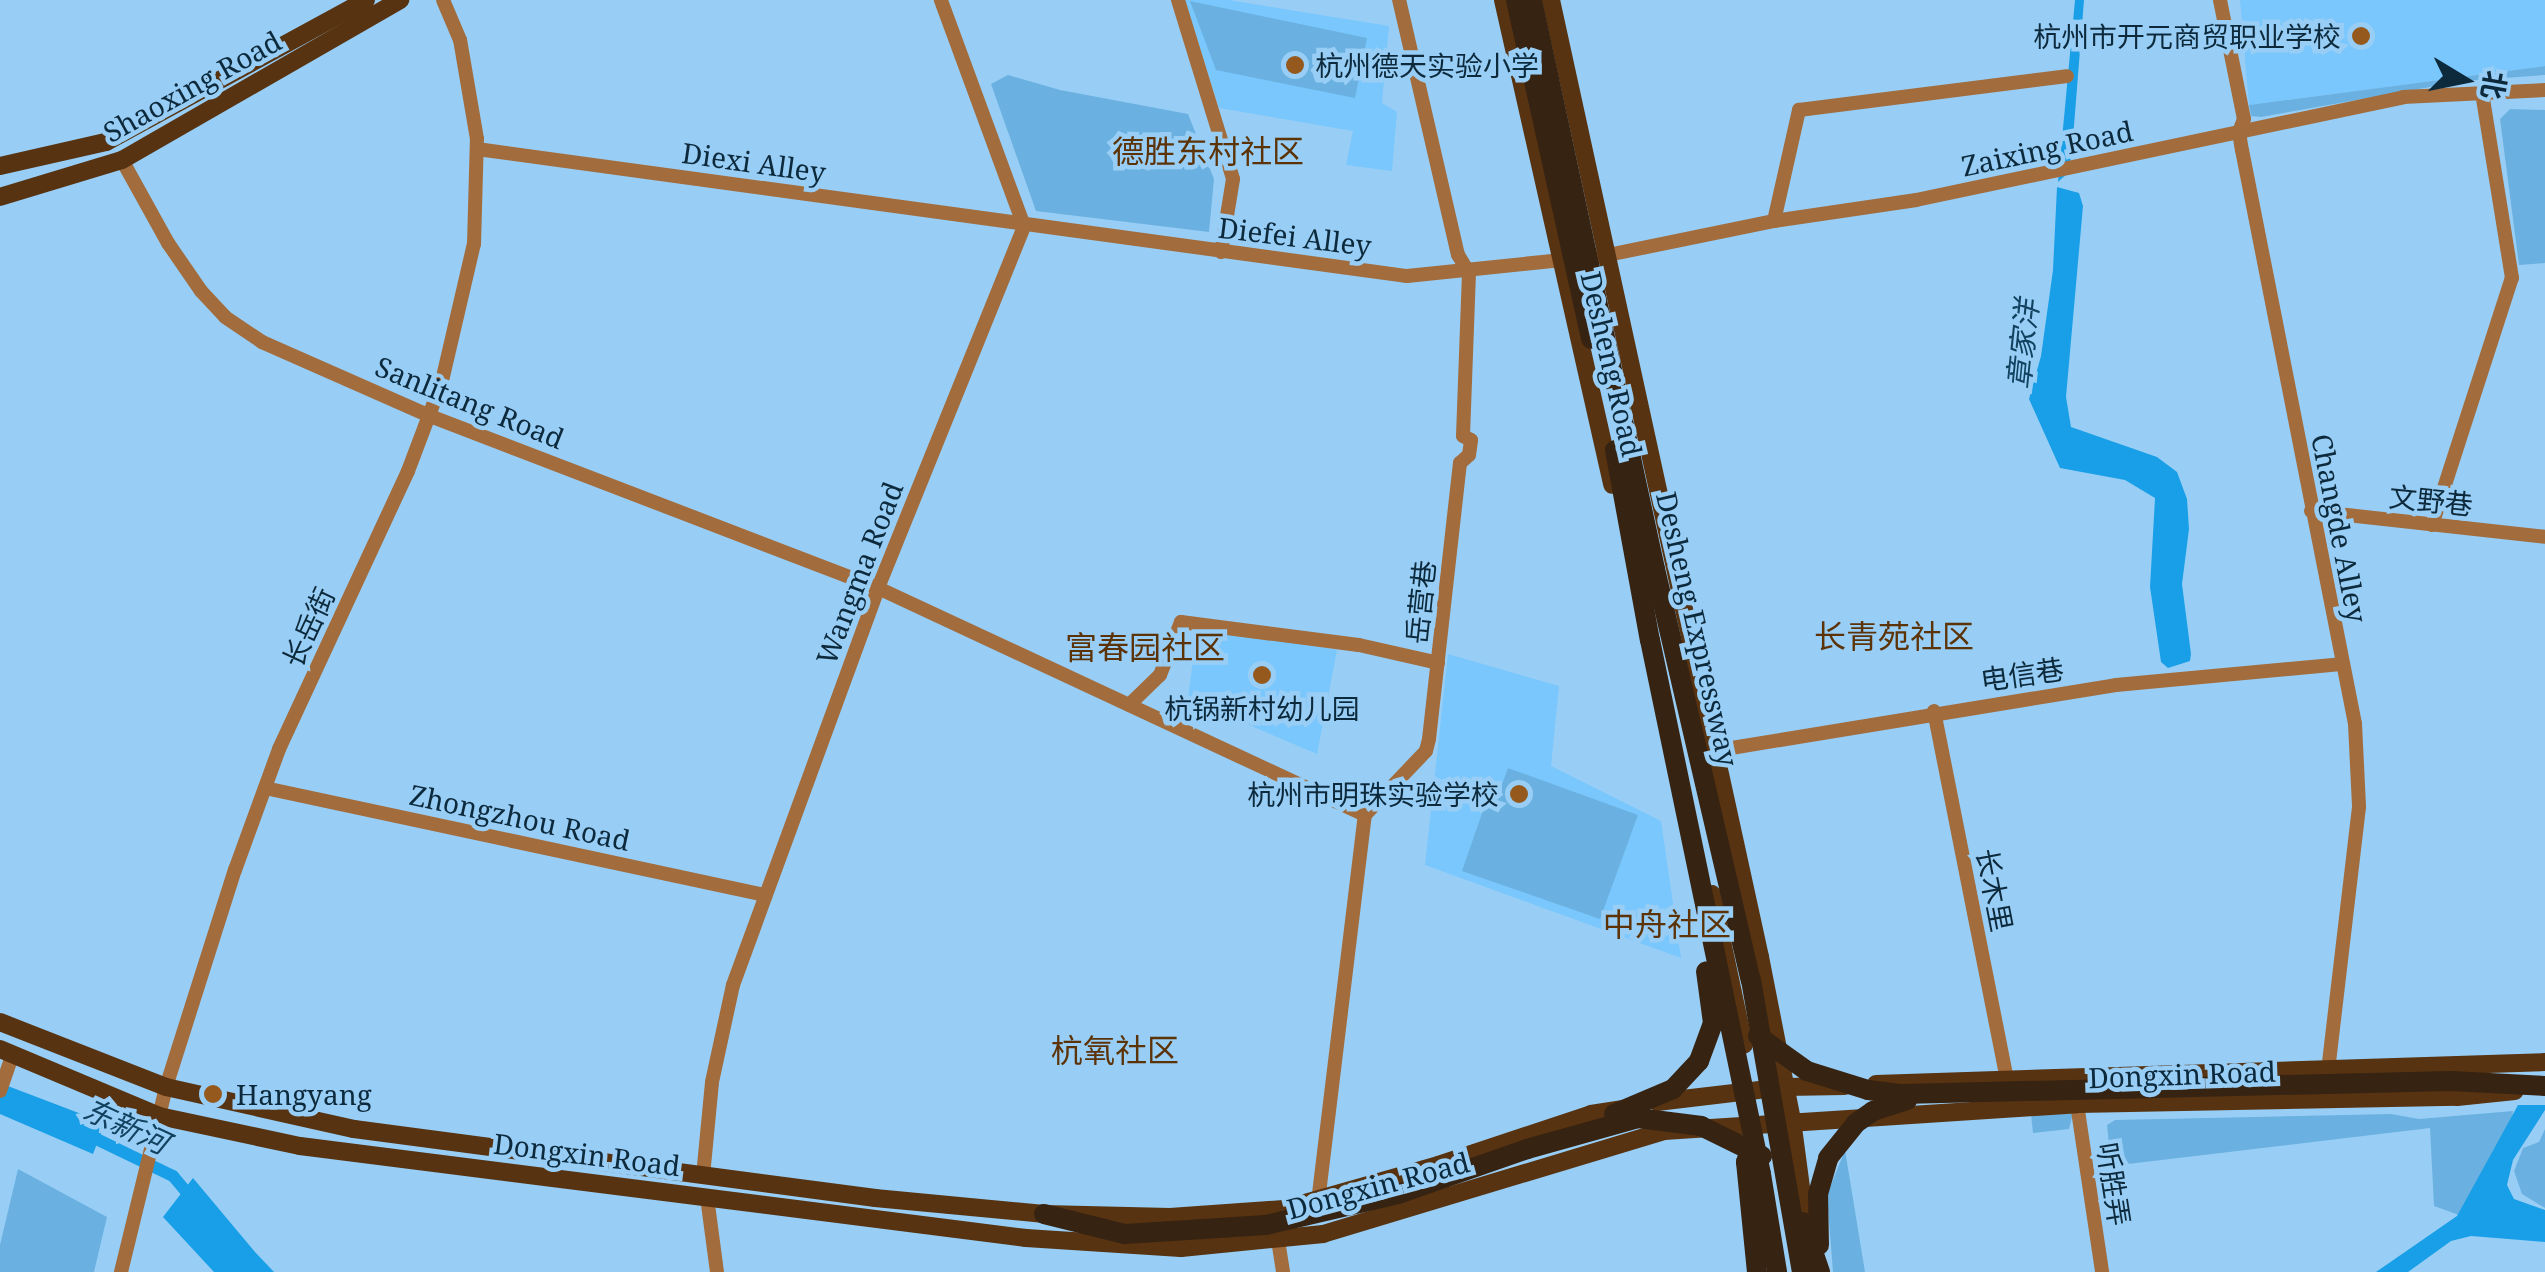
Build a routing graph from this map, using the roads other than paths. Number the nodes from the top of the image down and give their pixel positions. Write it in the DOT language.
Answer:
graph roads {
  1 [pos="366,0"];
  2 [pos="400,0"];
  3 [pos="443,0"];
  4 [pos="941,0"];
  5 [pos="1178,0"];
  6 [pos="1399,0"];
  7 [pos="1504,0"];
  8 [pos="1516,0"];
  9 [pos="1532,0"];
  10 [pos="1551,0"];
  11 [pos="2220,0"];
  12 [pos="2068,76"];
  13 [pos="2545,90"];
  14 [pos="2482,93"];
  15 [pos="2239,132"];
  16 [pos="477,149"];
  17 [pos="122,160"];
  18 [pos="0,166"];
  19 [pos="0,197"];
  20 [pos="1774,221"];
  21 [pos="1024,226"];
  22 [pos="1221,252"];
  23 [pos="1605,257"];
  24 [pos="1560,260"];
  25 [pos="1469,273"];
  26 [pos="430,416"];
  27 [pos="2311,512"];
  28 [pos="2432,526"];
  29 [pos="2545,538"];
  30 [pos="878,588"];
  31 [pos="1650,640"];
  32 [pos="1438,663"];
  33 [pos="2341,664"];
  34 [pos="1130,705"];
  35 [pos="1934,712"];
  36 [pos="1713,751"];
  37 [pos="265,788"];
  38 [pos="1365,815"];
  39 [pos="765,895"];
  40 [pos="1704,944"];
  41 [pos="0,1022"];
  42 [pos="6,1052"];
  43 [pos="2545,1062"];
  44 [pos="2328,1068"];
  45 [pos="2007,1079"];
  46 [pos="166,1087"];
  47 [pos="1784,1087"];
  48 [pos="2545,1087"];
  49 [pos="0,1091"];
  50 [pos="1753,1091"];
  51 [pos="1933,1096"];
  52 [pos="2076,1104"];
  53 [pos="160,1116"];
  54 [pos="1792,1120"];
  55 [pos="1759,1124"];
  56 [pos="1592,1129"];
  57 [pos="703,1176"];
  58 [pos="707,1198"];
  59 [pos="1318,1202"];
  60 [pos="1044,1214"];
  61 [pos="1278,1240"];
  62 [pos="121,1272"];
  63 [pos="717,1272"];
  64 [pos="1283,1272"];
  65 [pos="1758,1272"];
  66 [pos="1779,1272"];
  67 [pos="1802,1272"];
  68 [pos="1813,1272"];
  69 [pos="1821,1272"];
  70 [pos="2102,1272"];
  1 -- 18 [label="main road, Shaoxing Road"];
  2 -- 17 [label="main road, Shaoxing Road"];
  3 -- 16 [label="street, 长岳街"];
  4 -- 21 [label="street"];
  5 -- 22 [label="street"];
  6 -- 25 [label="street, 岳营巷"];
  7 -- 24 [label="main road, Desheng Road"];
  8 -- 31 [label="highway, Desheng Expressway"];
  9 -- 67 [label="highway, Desheng Expressway"];
  10 -- 23 [label="main road, Desheng Road"];
  11 -- 15 [label="street, Changde Alley"];
  12 -- 20 [label="street"];
  13 -- 14 [label="street, Zaixing Road"];
  14 -- 15 [label="street, Zaixing Road"];
  14 -- 28 [label="street"];
  15 -- 20 [label="street, Zaixing Road"];
  15 -- 27 [label="street, Changde Alley"];
  16 -- 21 [label="street, Diexi Alley"];
  16 -- 26 [label="street, 长岳街"];
  17 -- 19 [label="main road, Shaoxing Road"];
  17 -- 26 [label="street, Sanlitang Road"];
  20 -- 23 [label="street, Zaixing Road"];
  21 -- 22 [label="street, Diefei Alley"];
  21 -- 30 [label="street, Wangma Road"];
  22 -- 25 [label="street, Diefei Alley"];
  23 -- 24 [label="street, Zaixing Road"];
  23 -- 36 [label="main road, Desheng Road"];
  24 -- 25 [label="street, Diefei Alley"];
  24 -- 50 [label="main road, Desheng Road"];
  25 -- 32 [label="street, 岳营巷"];
  26 -- 30 [label="street, Sanlitang Road"];
  26 -- 37 [label="street, 长岳街"];
  27 -- 28 [label="street, 文野巷"];
  27 -- 33 [label="street, Changde Alley"];
  28 -- 29 [label="street, 文野巷"];
  30 -- 34 [label="street, Sanlitang Road"];
  30 -- 39 [label="street, Wangma Road"];
  31 -- 40 [label="highway"];
  31 -- 66 [label="highway, Desheng Expressway"];
  32 -- 34 [label="street"];
  32 -- 38 [label="street, 岳营巷"];
  33 -- 35 [label="street, 电信巷"];
  33 -- 44 [label="street, Changde Alley"];
  34 -- 38 [label="street, Sanlitang Road"];
  35 -- 36 [label="street, 电信巷"];
  35 -- 45 [label="street, 长木里"];
  36 -- 47 [label="main road, Desheng Road"];
  37 -- 39 [label="street, Zhongzhou Road"];
  37 -- 46 [label="street, 长岳街"];
  38 -- 59 [label="street"];
  39 -- 57 [label="street, Wangma Road"];
  40 -- 51 [label="highway"];
  40 -- 56 [label="highway"];
  41 -- 46 [label="main road, Dongxin Road"];
  42 -- 49 [label="street"];
  42 -- 53 [label="main road, Dongxin Road"];
  43 -- 44 [label="main road, Dongxin Road"];
  44 -- 45 [label="main road, Dongxin Road"];
  45 -- 47 [label="main road, Dongxin Road"];
  46 -- 53 [label="street, 长岳街"];
  46 -- 57 [label="main road, Dongxin Road"];
  47 -- 50 [label="main road, Dongxin Road"];
  47 -- 54 [label="main road, Desheng Road"];
  48 -- 51 [label="highway"];
  48 -- 52 [label="main road, Dongxin Road"];
  50 -- 55 [label="main road, Desheng Road"];
  50 -- 59 [label="main road, Dongxin Road"];
  51 -- 69 [label="highway"];
  52 -- 54 [label="main road, Dongxin Road"];
  52 -- 70 [label="street, 听胜弄"];
  53 -- 58 [label="main road, Dongxin Road"];
  53 -- 62 [label="street, 长岳街"];
  54 -- 55 [label="main road, Dongxin Road"];
  54 -- 68 [label="main road, Desheng Road"];
  55 -- 61 [label="main road, Dongxin Road"];
  55 -- 65 [label="highway"];
  55 -- 66 [label="main road, Desheng Road"];
  56 -- 60 [label="highway"];
  56 -- 69 [label="highway"];
  57 -- 60 [label="main road, Dongxin Road"];
  58 -- 61 [label="main road, Dongxin Road"];
  58 -- 63 [label="street"];
  59 -- 60 [label="main road, Dongxin Road"];
  61 -- 64 [label="street"];
}
